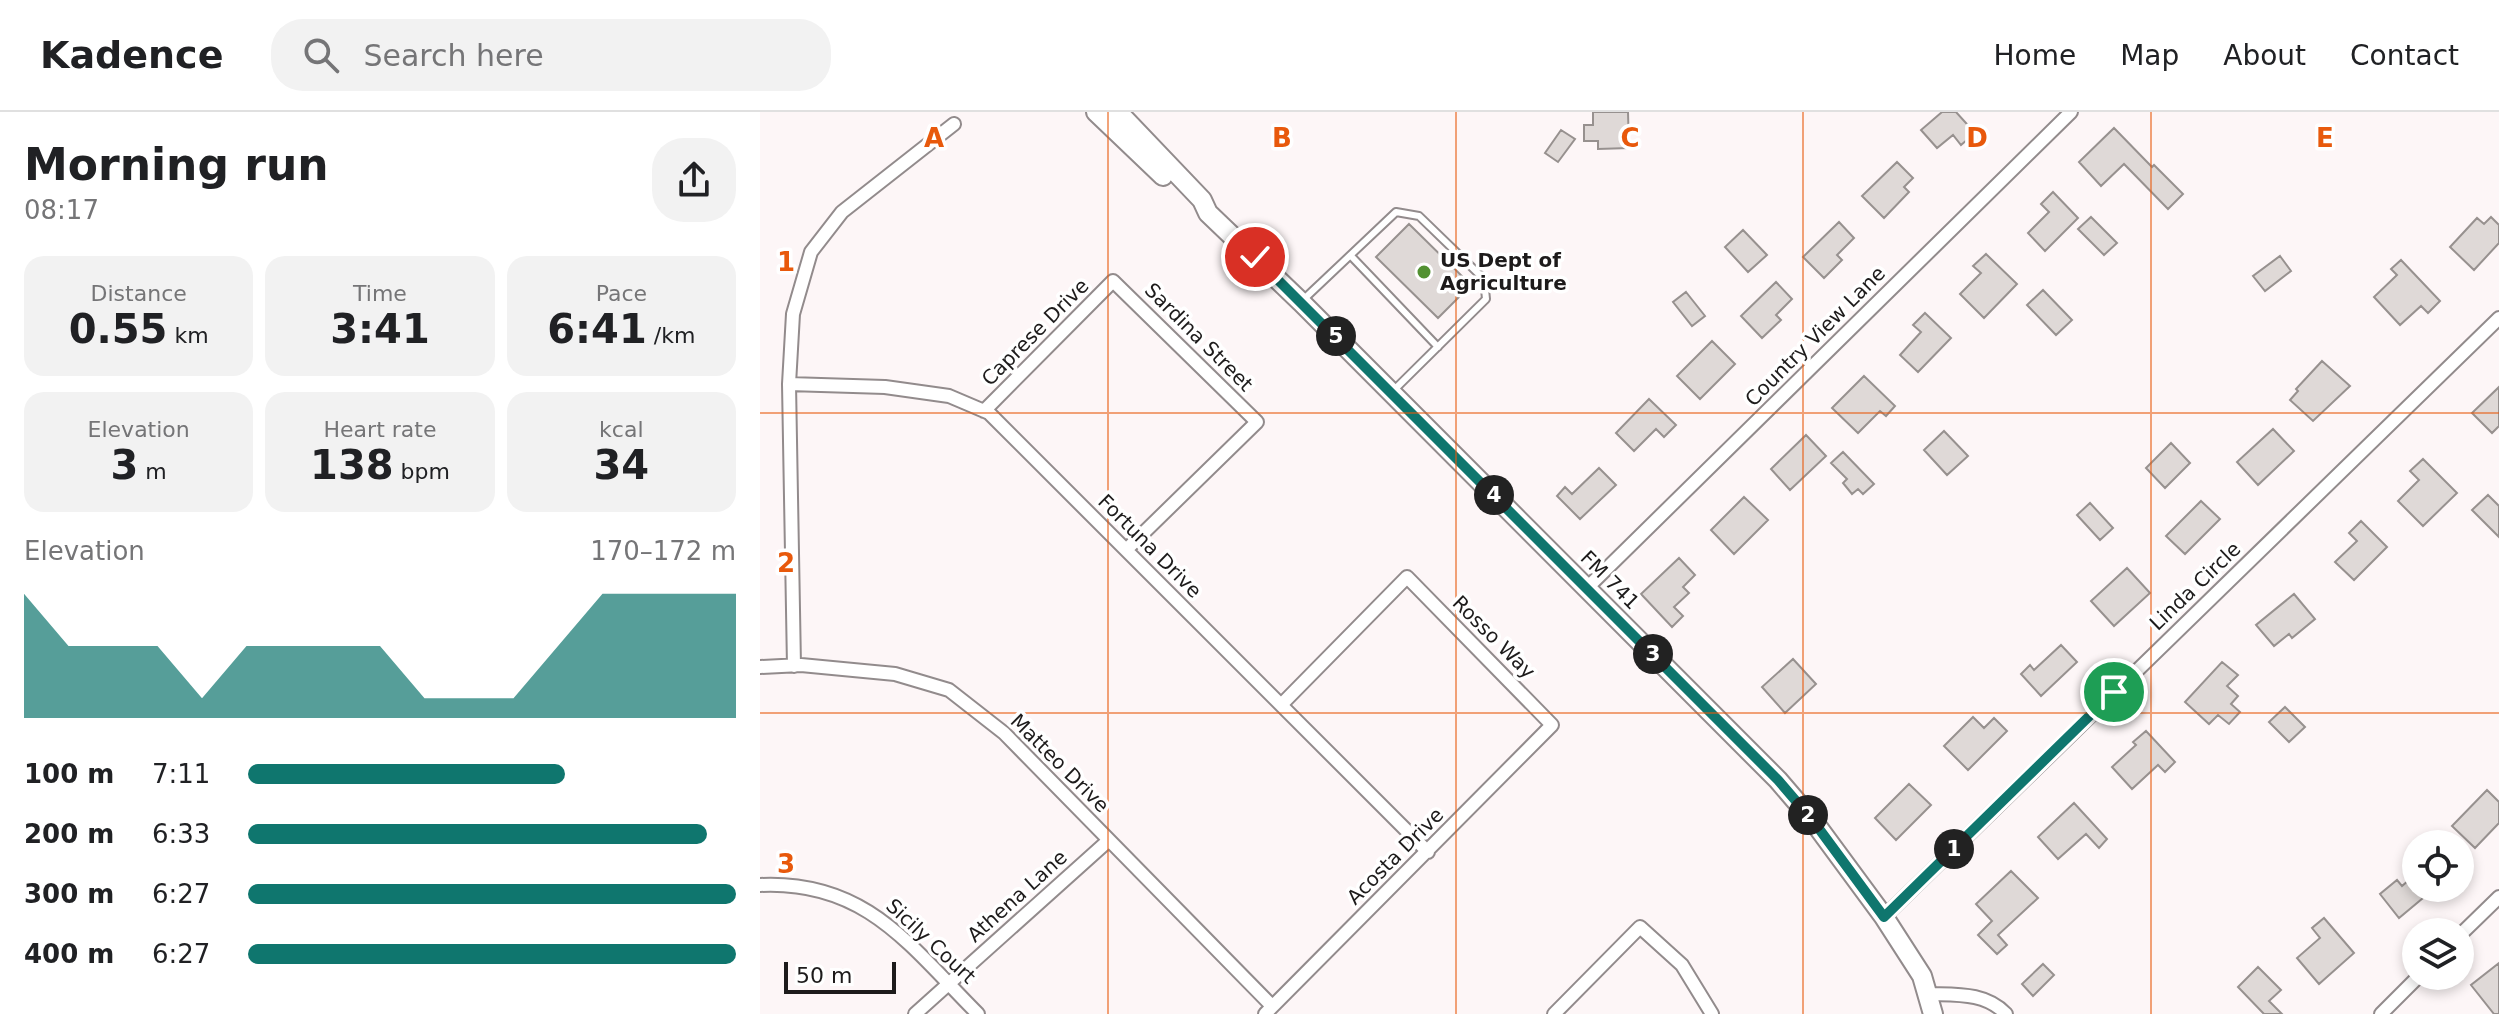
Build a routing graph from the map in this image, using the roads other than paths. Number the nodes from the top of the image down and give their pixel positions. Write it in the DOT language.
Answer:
graph roads {
  1 [pos="1096,112"];
  2 [pos="1118,112"];
  3 [pos="2071,112"];
  4 [pos="954,124"];
  5 [pos="1208,213"];
  6 [pos="1351,256"];
  7 [pos="1113,281"];
  8 [pos="1301,302"];
  9 [pos="2499,318"];
  10 [pos="1438,347"];
  11 [pos="789,384"];
  12 [pos="1392,392"];
  13 [pos="984,411"];
  14 [pos="1126,550"];
  15 [pos="1587,588"];
  16 [pos="794,666"];
  17 [pos="760,667"];
  18 [pos="1281,705"];
  19 [pos="1552,725"];
  20 [pos="1109,840"];
  21 [pos="1428,852"];
  22 [pos="760,885"];
  23 [pos="2499,897"];
  24 [pos="1884,917"];
  25 [pos="2474,921"];
  26 [pos="949,984"];
  27 [pos="2405,990"];
  28 [pos="1928,994"];
  29 [pos="1268,1010"];
  30 [pos="915,1014"];
  31 [pos="978,1014"];
  32 [pos="1554,1014"];
  33 [pos="1712,1014"];
  34 [pos="1933,1014"];
  35 [pos="2006,1014"];
  36 [pos="2381,1014"];
  1 -- 5 [label="main road, FM 741 / FM 741"];
  2 -- 5 [label="main road, FM 741 / FM 741"];
  3 -- 15 [label="street, Country View Lane"];
  4 -- 11 [label="street"];
  5 -- 8 [label="main road, FM 741 / FM 741"];
  6 -- 8 [label="lane"];
  6 -- 10 [label="lane"];
  6 -- 10 [label="lane"];
  7 -- 13 [label="street, Caprese Drive"];
  7 -- 14 [label="street, Sardina Street"];
  8 -- 12 [label="main road, FM 741 / FM 741"];
  9 -- 24 [label="street, Linda Circle"];
  10 -- 12 [label="lane"];
  11 -- 13 [label="street, Fortuna Drive"];
  11 -- 16 [label="street"];
  12 -- 15 [label="main road, FM 741 / FM 741"];
  13 -- 14 [label="street, Fortuna Drive"];
  14 -- 18 [label="street, Fortuna Drive"];
  15 -- 24 [label="main road, FM 741 / FM 741"];
  16 -- 17 [label="street, Matteo Drive"];
  16 -- 20 [label="street, Matteo Drive"];
  18 -- 19 [label="street, Rosso Way"];
  18 -- 21 [label="street, Fortuna Drive"];
  19 -- 21 [label="street, Acosta Drive"];
  20 -- 26 [label="street, Athena Lane"];
  20 -- 29 [label="street, Matteo Drive"];
  21 -- 29 [label="street, Acosta Drive"];
  22 -- 26 [label="street, Sicily Court"];
  23 -- 25 [label="street"];
  24 -- 28 [label="main road, FM 741 / FM 741"];
  26 -- 30 [label="street, Athena Lane"];
  26 -- 31 [label="street, Sicily Court"];
  27 -- 36 [label="street"];
  28 -- 34 [label="main road, FM 741 / FM 741"];
  28 -- 35 [label="street"];
  32 -- 33 [label="street"];
}
